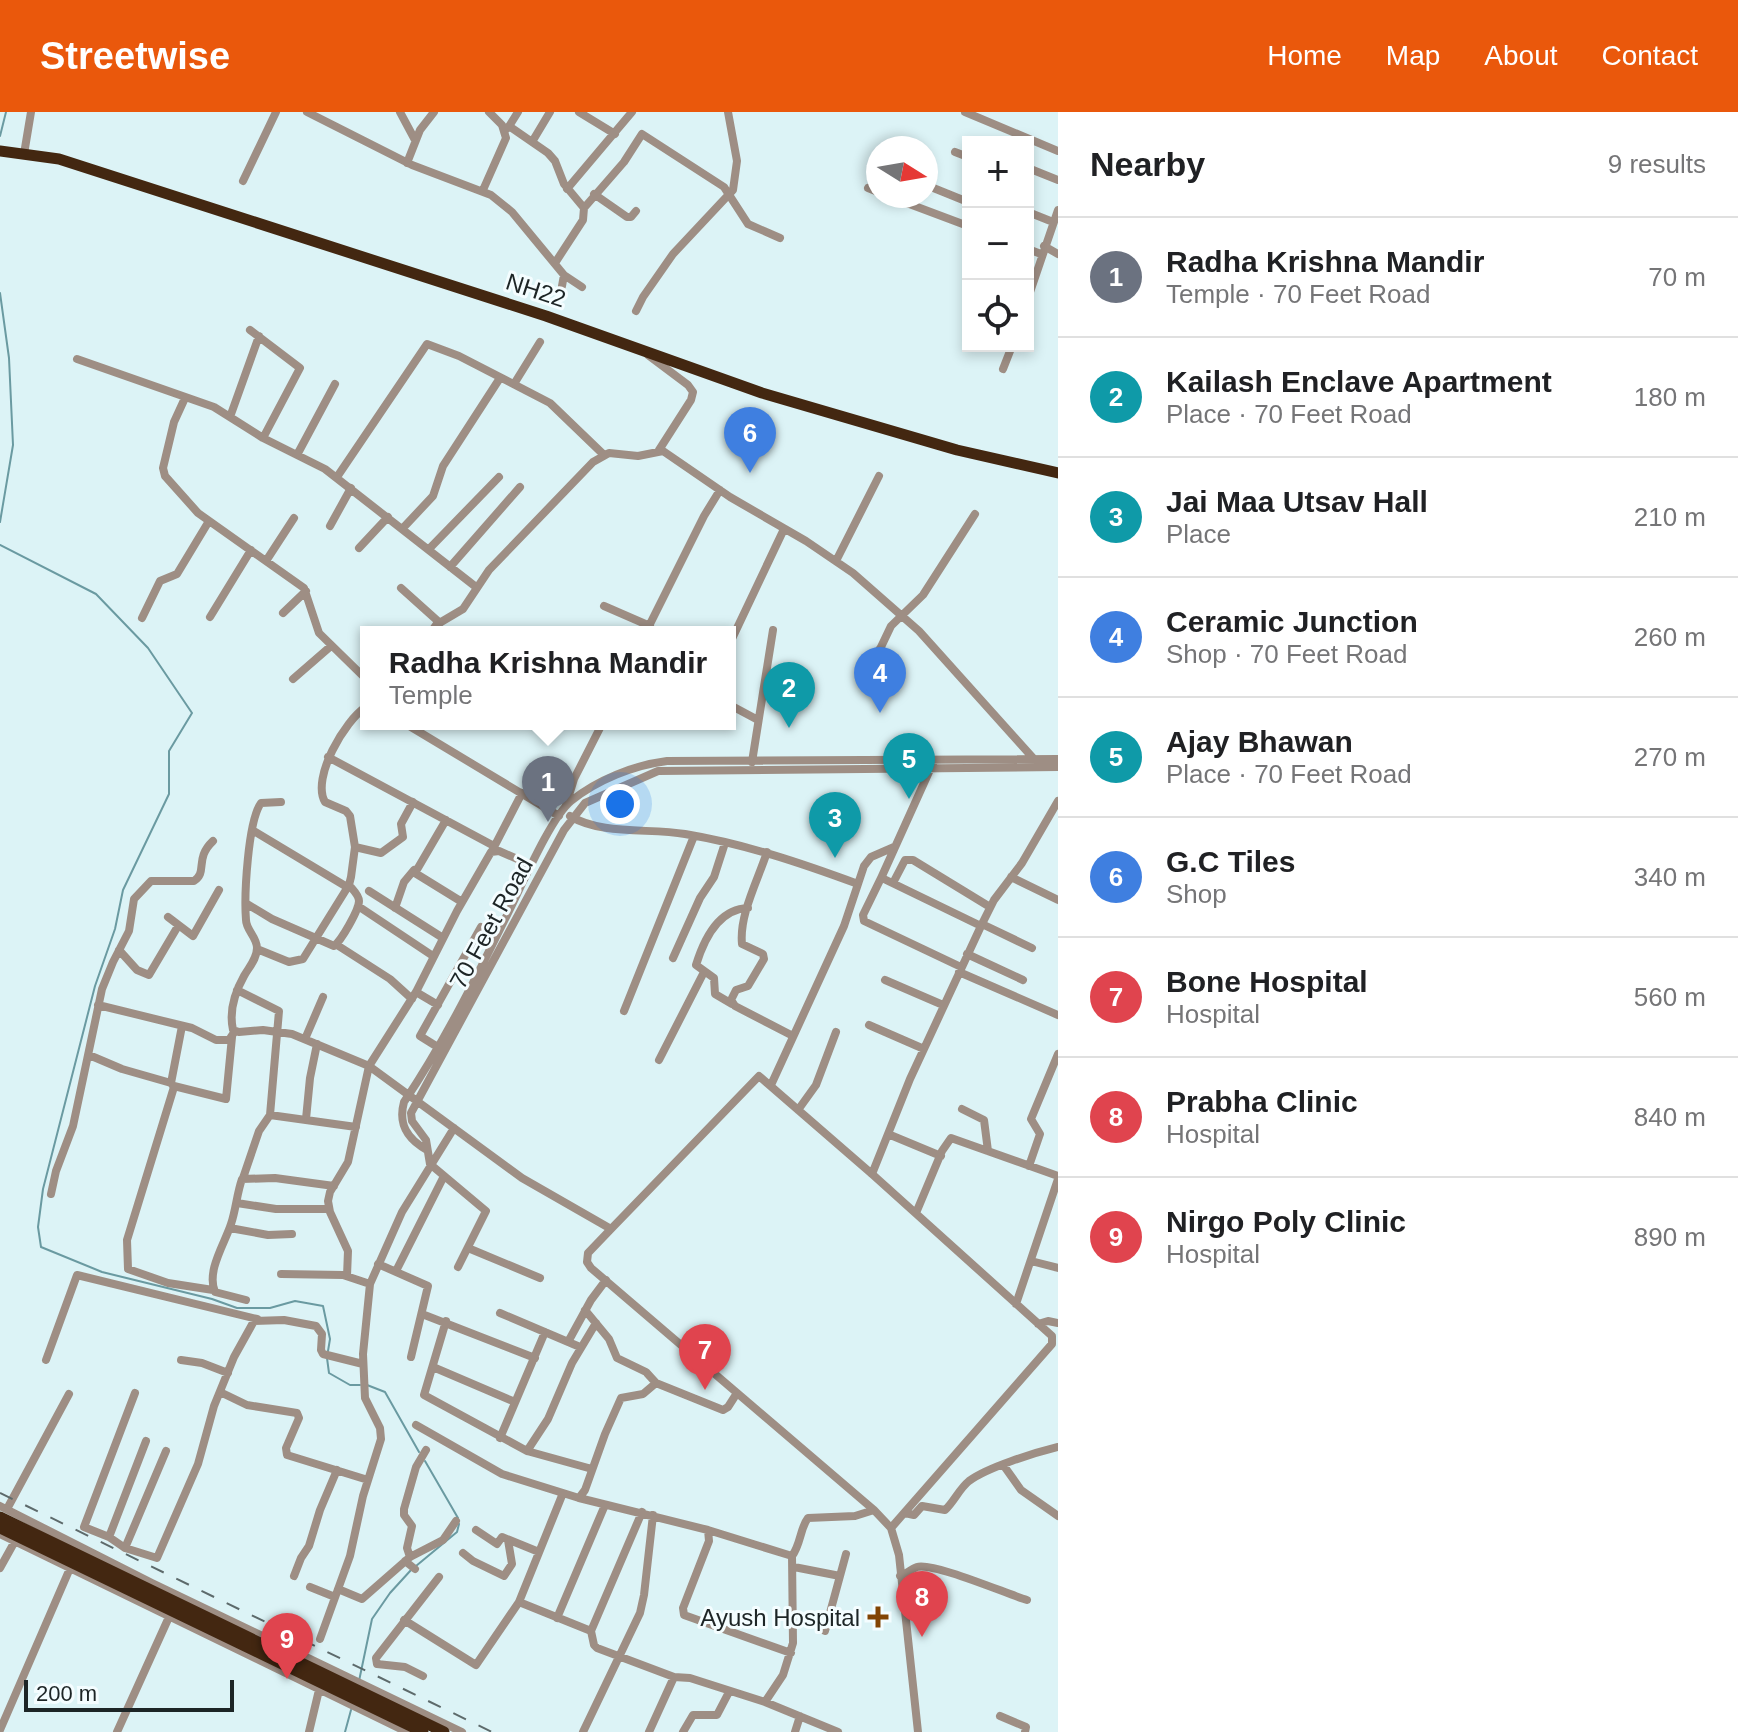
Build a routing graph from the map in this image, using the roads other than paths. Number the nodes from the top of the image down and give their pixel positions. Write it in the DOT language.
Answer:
graph roads {
  1 [pos="31,112"];
  2 [pos="276,112"];
  3 [pos="307,112"];
  4 [pos="400,112"];
  5 [pos="434,112"];
  6 [pos="489,112"];
  7 [pos="518,112"];
  8 [pos="550,112"];
  9 [pos="579,112"];
  10 [pos="632,112"];
  11 [pos="728,112"];
  12 [pos="965,112"];
  13 [pos="507,129"];
  14 [pos="615,134"];
  15 [pos="415,140"];
  16 [pos="532,142"];
  17 [pos="1058,151"];
  18 [pos="2,152"];
  19 [pos="955,152"];
  20 [pos="24,154"];
  21 [pos="962,155"];
  22 [pos="407,163"];
  23 [pos="1034,170"];
  24 [pos="1058,180"];
  25 [pos="243,181"];
  26 [pos="567,189"];
  27 [pos="483,190"];
  28 [pos="938,190"];
  29 [pos="731,193"];
  30 [pos="594,194"];
  31 [pos="962,200"];
  32 [pos="584,208"];
  33 [pos="920,208"];
  34 [pos="1058,210"];
  35 [pos="636,211"];
  36 [pos="1034,214"];
  37 [pos="1053,222"];
  38 [pos="962,224"];
  39 [pos="780,238"];
  40 [pos="1034,249"];
  41 [pos="1043,250"];
  42 [pos="1058,254"];
  43 [pos="555,263"];
  44 [pos="564,275"];
  45 [pos="1034,280"];
  46 [pos="562,286"];
  47 [pos="582,287"];
  48 [pos="636,311"];
  49 [pos="250,330"];
  50 [pos="259,336"];
  51 [pos="540,342"];
  52 [pos="639,348"];
  53 [pos="1010,352"];
  54 [pos="77,359"];
  55 [pos="1003,369"];
  56 [pos="500,378"];
  57 [pos="335,384"];
  58 [pos="514,384"];
  59 [pos="185,398"];
  60 [pos="230,417"];
  61 [pos="263,438"];
  62 [pos="659,450"];
  63 [pos="297,455"];
  64 [pos="604,455"];
  65 [pos="1058,473"];
  66 [pos="879,476"];
  67 [pos="337,477"];
  68 [pos="499,477"];
  69 [pos="520,487"];
  70 [pos="351,488"];
  71 [pos="720,490"];
  72 [pos="975,514"];
  73 [pos="388,517"];
  74 [pos="294,518"];
  75 [pos="209,521"];
  76 [pos="330,526"];
  77 [pos="403,528"];
  78 [pos="784,529"];
  79 [pos="359,548"];
  80 [pos="429,549"];
  81 [pos="251,550"];
  82 [pos="266,561"];
  83 [pos="836,561"];
  84 [pos="450,567"];
  85 [pos="476,587"];
  86 [pos="401,588"];
  87 [pos="306,591"];
  88 [pos="604,606"];
  89 [pos="283,613"];
  90 [pos="901,615"];
  91 [pos="210,617"];
  92 [pos="142,618"];
  93 [pos="440,623"];
  94 [pos="437,626"];
  95 [pos="642,626"];
  96 [pos="649,626"];
  97 [pos="736,630"];
  98 [pos="773,630"];
  99 [pos="331,646"];
  100 [pos="866,668"];
  101 [pos="360,673"];
  102 [pos="293,679"];
  103 [pos="736,708"];
  104 [pos="360,710"];
  105 [pos="758,720"];
  106 [pos="415,730"];
  107 [pos="599,730"];
  108 [pos="328,757"];
  109 [pos="1058,759"];
  110 [pos="752,762"];
  111 [pos="1035,762"];
  112 [pos="934,763"];
  113 [pos="662,766"];
  114 [pos="782,766"];
  115 [pos="1058,767"];
  116 [pos="522,793"];
  117 [pos="1058,801"];
  118 [pos="281,802"];
  119 [pos="413,802"];
  120 [pos="563,811"];
  121 [pos="572,817"];
  122 [pos="446,820"];
  123 [pos="252,830"];
  124 [pos="694,836"];
  125 [pos="213,841"];
  126 [pos="725,843"];
  127 [pos="355,847"];
  128 [pos="894,847"];
  129 [pos="493,849"];
  130 [pos="767,852"];
  131 [pos="531,865"];
  132 [pos="414,870"];
  133 [pos="882,876"];
  134 [pos="1011,877"];
  135 [pos="893,883"];
  136 [pos="858,884"];
  137 [pos="348,886"];
  138 [pos="219,890"];
  139 [pos="369,891"];
  140 [pos="1058,900"];
  141 [pos="462,902"];
  142 [pos="247,904"];
  143 [pos="358,906"];
  144 [pos="990,907"];
  145 [pos="395,908"];
  146 [pos="748,908"];
  147 [pos="168,917"];
  148 [pos="981,925"];
  149 [pos="178,926"];
  150 [pos="496,936"];
  151 [pos="317,938"];
  152 [pos="443,938"];
  153 [pos="337,945"];
  154 [pos="1032,948"];
  155 [pos="257,949"];
  156 [pos="119,950"];
  157 [pos="967,954"];
  158 [pos="433,956"];
  159 [pos="673,958"];
  160 [pos="960,970"];
  161 [pos="704,972"];
  162 [pos="885,980"];
  163 [pos="1023,980"];
  164 [pos="237,990"];
  165 [pos="414,995"];
  166 [pos="323,997"];
  167 [pos="732,1004"];
  168 [pos="98,1005"];
  169 [pos="438,1005"];
  170 [pos="943,1005"];
  171 [pos="624,1011"];
  172 [pos="1058,1015"];
  173 [pos="869,1025"];
  174 [pos="182,1026"];
  175 [pos="276,1031"];
  176 [pos="836,1032"];
  177 [pos="234,1034"];
  178 [pos="793,1036"];
  179 [pos="305,1039"];
  180 [pos="317,1044"];
  181 [pos="436,1046"];
  182 [pos="924,1049"];
  183 [pos="1058,1054"];
  184 [pos="89,1055"];
  185 [pos="659,1060"];
  186 [pos="369,1066"];
  187 [pos="172,1084"];
  188 [pos="771,1085"];
  189 [pos="412,1097"];
  190 [pos="962,1109"];
  191 [pos="798,1110"];
  192 [pos="270,1115"];
  193 [pos="306,1119"];
  194 [pos="356,1127"];
  195 [pos="454,1128"];
  196 [pos="888,1134"];
  197 [pos="988,1151"];
  198 [pos="941,1156"];
  199 [pos="430,1164"];
  200 [pos="1029,1166"];
  201 [pos="872,1174"];
  202 [pos="444,1176"];
  203 [pos="243,1178"];
  204 [pos="1058,1178"];
  205 [pos="334,1186"];
  206 [pos="51,1194"];
  207 [pos="237,1203"];
  208 [pos="329,1209"];
  209 [pos="916,1213"];
  210 [pos="230,1228"];
  211 [pos="611,1229"];
  212 [pos="292,1234"];
  213 [pos="468,1248"];
  214 [pos="1031,1261"];
  215 [pos="378,1264"];
  216 [pos="458,1267"];
  217 [pos="1058,1268"];
  218 [pos="396,1271"];
  219 [pos="281,1274"];
  220 [pos="347,1276"];
  221 [pos="540,1278"];
  222 [pos="606,1280"];
  223 [pos="370,1284"];
  224 [pos="213,1290"];
  225 [pos="246,1300"];
  226 [pos="1016,1304"];
  227 [pos="585,1310"];
  228 [pos="500,1313"];
  229 [pos="422,1314"];
  230 [pos="257,1319"];
  231 [pos="446,1321"];
  232 [pos="596,1323"];
  233 [pos="1058,1323"];
  234 [pos="1038,1324"];
  235 [pos="545,1332"];
  236 [pos="568,1342"];
  237 [pos="580,1347"];
  238 [pos="411,1357"];
  239 [pos="535,1358"];
  240 [pos="46,1360"];
  241 [pos="181,1360"];
  242 [pos="363,1364"];
  243 [pos="433,1367"];
  244 [pos="228,1373"];
  245 [pos="656,1383"];
  246 [pos="220,1392"];
  247 [pos="135,1393"];
  248 [pos="737,1393"];
  249 [pos="69,1394"];
  250 [pos="515,1402"];
  251 [pos="416,1425"];
  252 [pos="500,1438"];
  253 [pos="146,1441"];
  254 [pos="1058,1447"];
  255 [pos="166,1451"];
  256 [pos="527,1451"];
  257 [pos="424,1454"];
  258 [pos="1004,1466"];
  259 [pos="592,1469"];
  260 [pos="337,1470"];
  261 [pos="368,1480"];
  262 [pos="563,1493"];
  263 [pos="579,1498"];
  264 [pos="605,1505"];
  265 [pos="874,1510"];
  266 [pos="2,1511"];
  267 [pos="642,1512"];
  268 [pos="905,1513"];
  269 [pos="653,1515"];
  270 [pos="1058,1516"];
  271 [pos="456,1521"];
  272 [pos="0,1528"];
  273 [pos="891,1528"];
  274 [pos="476,1530"];
  275 [pos="708,1530"];
  276 [pos="111,1532"];
  277 [pos="0,1534"];
  278 [pos="508,1540"];
  279 [pos="15,1541"];
  280 [pos="80,1547"];
  281 [pos="125,1548"];
  282 [pos="539,1552"];
  283 [pos="463,1553"];
  284 [pos="846,1554"];
  285 [pos="792,1556"];
  286 [pos="410,1563"];
  287 [pos="794,1567"];
  288 [pos="0,1568"];
  289 [pos="70,1568"];
  290 [pos="294,1576"];
  291 [pos="840,1576"];
  292 [pos="900,1576"];
  293 [pos="439,1577"];
  294 [pos="310,1587"];
  295 [pos="336,1593"];
  296 [pos="1027,1600"];
  297 [pos="519,1602"];
  298 [pos="169,1617"];
  299 [pos="557,1618"];
  300 [pos="404,1620"];
  301 [pos="591,1631"];
  302 [pos="825,1631"];
  303 [pos="320,1639"];
  304 [pos="791,1653"];
  305 [pos="620,1657"];
  306 [pos="317,1663"];
  307 [pos="423,1676"];
  308 [pos="674,1677"];
  309 [pos="307,1685"];
  310 [pos="319,1690"];
  311 [pos="729,1692"];
  312 [pos="765,1702"];
  313 [pos="800,1716"];
  314 [pos="1000,1716"];
  315 [pos="0,1730"];
  316 [pos="117,1732"];
  317 [pos="309,1732"];
  318 [pos="407,1732"];
  319 [pos="423,1732"];
  320 [pos="444,1732"];
  321 [pos="462,1732"];
  322 [pos="583,1732"];
  323 [pos="649,1732"];
  324 [pos="683,1732"];
  325 [pos="795,1732"];
  326 [pos="838,1732"];
  327 [pos="918,1732"];
  328 [pos="1025,1732"];
  1 -- 20 [label="street"];
  2 -- 25 [label="street"];
  3 -- 22 [label="street"];
  4 -- 15 [label="street"];
  5 -- 15 [label="street"];
  6 -- 13 [label="street"];
  7 -- 13 [label="street"];
  8 -- 16 [label="street"];
  9 -- 14 [label="street"];
  10 -- 14 [label="street"];
  11 -- 29 [label="street"];
  12 -- 17 [label="street"];
  13 -- 16 [label="street"];
  13 -- 27 [label="street"];
  14 -- 26 [label="street"];
  15 -- 22 [label="street"];
  16 -- 26 [label="street"];
  18 -- 20 [label="highway, NH22"];
  19 -- 21 [label="street"];
  20 -- 52 [label="highway, NH22"];
  22 -- 27 [label="street"];
  23 -- 24 [label="street"];
  26 -- 32 [label="street"];
  27 -- 43 [label="street"];
  28 -- 31 [label="street"];
  29 -- 30 [label="street"];
  29 -- 39 [label="street"];
  29 -- 48 [label="street"];
  30 -- 32 [label="street"];
  30 -- 35 [label="street"];
  32 -- 43 [label="street"];
  33 -- 38 [label="street"];
  34 -- 37 [label="street"];
  36 -- 37 [label="street"];
  37 -- 41 [label="street"];
  40 -- 41 [label="street"];
  41 -- 42 [label="street"];
  41 -- 45 [label="street"];
  43 -- 44 [label="street"];
  44 -- 46 [label="street"];
  44 -- 47 [label="street"];
  49 -- 50 [label="street"];
  50 -- 60 [label="street"];
  50 -- 61 [label="street"];
  51 -- 58 [label="street"];
  52 -- 62 [label="street"];
  52 -- 65 [label="highway, NH22"];
  53 -- 55 [label="street"];
  54 -- 59 [label="street"];
  56 -- 58 [label="street"];
  56 -- 67 [label="street"];
  56 -- 77 [label="street"];
  57 -- 63 [label="street"];
  58 -- 64 [label="street"];
  59 -- 60 [label="street"];
  59 -- 75 [label="street"];
  60 -- 61 [label="street"];
  61 -- 63 [label="street"];
  62 -- 64 [label="street"];
  62 -- 71 [label="street"];
  63 -- 67 [label="street"];
  64 -- 85 [label="street"];
  66 -- 83 [label="street"];
  67 -- 70 [label="street"];
  68 -- 80 [label="street"];
  69 -- 84 [label="street"];
  70 -- 73 [label="street"];
  70 -- 76 [label="street"];
  71 -- 78 [label="street"];
  71 -- 96 [label="street"];
  72 -- 90 [label="street"];
  73 -- 77 [label="street"];
  73 -- 79 [label="street"];
  74 -- 82 [label="street"];
  75 -- 81 [label="street"];
  75 -- 92 [label="street"];
  77 -- 80 [label="street"];
  78 -- 83 [label="street"];
  78 -- 97 [label="street"];
  80 -- 84 [label="street"];
  81 -- 82 [label="street"];
  81 -- 91 [label="street"];
  82 -- 87 [label="street"];
  83 -- 90 [label="street"];
  84 -- 85 [label="street"];
  85 -- 93 [label="street"];
  86 -- 93 [label="street"];
  87 -- 89 [label="street"];
  87 -- 99 [label="street"];
  88 -- 95 [label="street"];
  90 -- 100 [label="street"];
  90 -- 111 [label="street"];
  93 -- 94 [label="street"];
  98 -- 105 [label="street"];
  99 -- 101 [label="street"];
  99 -- 102 [label="street"];
  103 -- 105 [label="street"];
  104 -- 108 [label="street"];
  105 -- 110 [label="street"];
  106 -- 116 [label="street"];
  107 -- 120 [label="street"];
  108 -- 119 [label="street"];
  108 -- 127 [label="street"];
  109 -- 111 [label="street, 70 Feet Road"];
  110 -- 113 [label="street, 70 Feet Road"];
  110 -- 114 [label="street, 70 Feet Road"];
  111 -- 112 [label="street, 70 Feet Road"];
  111 -- 115 [label="street, 70 Feet Road"];
  112 -- 114 [label="street, 70 Feet Road"];
  112 -- 128 [label="street"];
  113 -- 114 [label="street, 70 Feet Road"];
  113 -- 120 [label="street, 70 Feet Road"];
  113 -- 121 [label="street, 70 Feet Road"];
  116 -- 120 [label="street"];
  116 -- 129 [label="street"];
  117 -- 134 [label="street"];
  118 -- 123 [label="street"];
  119 -- 122 [label="street"];
  119 -- 127 [label="street"];
  120 -- 121 [label="street"];
  120 -- 131 [label="street, 70 Feet Road"];
  121 -- 124 [label="street"];
  121 -- 189 [label="street, 70 Feet Road"];
  122 -- 129 [label="street"];
  122 -- 132 [label="street"];
  123 -- 137 [label="street"];
  123 -- 142 [label="street"];
  124 -- 126 [label="street"];
  124 -- 171 [label="street"];
  125 -- 156 [label="street"];
  126 -- 130 [label="street"];
  126 -- 159 [label="street"];
  127 -- 137 [label="street"];
  128 -- 133 [label="street"];
  128 -- 136 [label="street"];
  129 -- 131 [label="street"];
  129 -- 141 [label="street"];
  130 -- 136 [label="street"];
  130 -- 146 [label="street"];
  131 -- 150 [label="street, 70 Feet Road"];
  132 -- 141 [label="street"];
  132 -- 145 [label="street"];
  133 -- 135 [label="street"];
  133 -- 160 [label="street"];
  134 -- 140 [label="street"];
  134 -- 144 [label="street"];
  135 -- 144 [label="street"];
  135 -- 148 [label="street"];
  136 -- 178 [label="street"];
  137 -- 143 [label="street"];
  137 -- 151 [label="street"];
  138 -- 149 [label="street"];
  139 -- 145 [label="street"];
  141 -- 152 [label="street"];
  142 -- 151 [label="street"];
  142 -- 155 [label="street"];
  143 -- 153 [label="street"];
  143 -- 158 [label="street"];
  144 -- 148 [label="street"];
  145 -- 152 [label="street"];
  146 -- 161 [label="street"];
  146 -- 167 [label="street"];
  147 -- 149 [label="street"];
  148 -- 154 [label="street"];
  148 -- 157 [label="street"];
  149 -- 156 [label="street"];
  150 -- 169 [label="street"];
  150 -- 181 [label="street, 70 Feet Road"];
  151 -- 153 [label="street"];
  151 -- 155 [label="street"];
  152 -- 158 [label="street"];
  153 -- 165 [label="street"];
  155 -- 164 [label="street"];
  156 -- 168 [label="street"];
  157 -- 160 [label="street"];
  157 -- 163 [label="street"];
  158 -- 165 [label="street"];
  160 -- 170 [label="street"];
  160 -- 172 [label="street"];
  161 -- 167 [label="street"];
  161 -- 185 [label="street"];
  162 -- 170 [label="street"];
  164 -- 175 [label="street"];
  164 -- 177 [label="street"];
  165 -- 169 [label="street"];
  165 -- 186 [label="street"];
  166 -- 179 [label="street"];
  167 -- 178 [label="street"];
  168 -- 174 [label="street"];
  168 -- 184 [label="street"];
  169 -- 181 [label="street"];
  170 -- 182 [label="street"];
  173 -- 182 [label="street"];
  174 -- 177 [label="street"];
  174 -- 187 [label="street"];
  175 -- 177 [label="street"];
  175 -- 179 [label="street"];
  175 -- 192 [label="street"];
  176 -- 191 [label="street"];
  177 -- 187 [label="street"];
  178 -- 188 [label="street"];
  179 -- 180 [label="street"];
  180 -- 186 [label="street"];
  180 -- 193 [label="street"];
  181 -- 189 [label="street, 70 Feet Road"];
  182 -- 196 [label="street"];
  183 -- 200 [label="street"];
  184 -- 187 [label="street"];
  184 -- 206 [label="street"];
  186 -- 189 [label="street"];
  186 -- 194 [label="street"];
  187 -- 224 [label="street"];
  188 -- 191 [label="street"];
  188 -- 211 [label="street"];
  189 -- 195 [label="street"];
  189 -- 199 [label="street"];
  190 -- 197 [label="street"];
  191 -- 201 [label="street"];
  192 -- 193 [label="street"];
  192 -- 203 [label="street"];
  193 -- 194 [label="street"];
  194 -- 205 [label="street"];
  195 -- 199 [label="street"];
  195 -- 211 [label="street"];
  196 -- 198 [label="street"];
  196 -- 201 [label="street"];
  197 -- 198 [label="street"];
  197 -- 200 [label="street"];
  198 -- 209 [label="street"];
  199 -- 202 [label="street"];
  199 -- 215 [label="street"];
  200 -- 204 [label="street"];
  201 -- 209 [label="street"];
  202 -- 213 [label="street"];
  202 -- 218 [label="street"];
  203 -- 205 [label="street"];
  203 -- 207 [label="street"];
  204 -- 214 [label="street"];
  205 -- 208 [label="street"];
  207 -- 208 [label="street"];
  207 -- 210 [label="street"];
  208 -- 220 [label="street"];
  209 -- 226 [label="street"];
  210 -- 212 [label="street"];
  210 -- 224 [label="street"];
  211 -- 222 [label="street"];
  213 -- 216 [label="street"];
  213 -- 221 [label="street"];
  214 -- 217 [label="street"];
  214 -- 226 [label="street"];
  215 -- 218 [label="street"];
  215 -- 223 [label="street"];
  218 -- 229 [label="street"];
  219 -- 220 [label="street"];
  220 -- 223 [label="street"];
  222 -- 227 [label="street"];
  222 -- 248 [label="street"];
  223 -- 242 [label="street"];
  224 -- 225 [label="street"];
  226 -- 234 [label="street"];
  227 -- 232 [label="street"];
  227 -- 236 [label="street"];
  228 -- 235 [label="street"];
  229 -- 231 [label="street"];
  229 -- 238 [label="street"];
  230 -- 240 [label="street"];
  230 -- 242 [label="street"];
  230 -- 244 [label="street"];
  231 -- 239 [label="street"];
  231 -- 243 [label="street"];
  232 -- 237 [label="street"];
  232 -- 245 [label="street"];
  233 -- 234 [label="street"];
  234 -- 268 [label="street"];
  235 -- 236 [label="street"];
  235 -- 239 [label="street"];
  236 -- 237 [label="street"];
  237 -- 256 [label="street"];
  239 -- 250 [label="street"];
  241 -- 244 [label="street"];
  242 -- 261 [label="street"];
  243 -- 250 [label="street"];
  243 -- 252 [label="street"];
  244 -- 246 [label="street"];
  245 -- 248 [label="street"];
  245 -- 259 [label="street"];
  246 -- 260 [label="street"];
  246 -- 281 [label="street"];
  247 -- 276 [label="street"];
  248 -- 265 [label="street"];
  249 -- 266 [label="street"];
  250 -- 252 [label="street"];
  251 -- 262 [label="street"];
  252 -- 256 [label="street"];
  253 -- 276 [label="street"];
  254 -- 258 [label="street"];
  255 -- 281 [label="street"];
  256 -- 259 [label="street"];
  257 -- 286 [label="street"];
  258 -- 268 [label="street"];
  258 -- 270 [label="street"];
  259 -- 263 [label="street"];
  260 -- 261 [label="street"];
  260 -- 290 [label="street"];
  261 -- 295 [label="street"];
  262 -- 263 [label="street"];
  262 -- 282 [label="street"];
  263 -- 264 [label="street"];
  264 -- 267 [label="street"];
  264 -- 299 [label="street"];
  265 -- 273 [label="street"];
  265 -- 285 [label="street"];
  266 -- 280 [label="street"];
  266 -- 320 [label="highway"];
  267 -- 269 [label="street"];
  267 -- 301 [label="street"];
  268 -- 273 [label="street"];
  269 -- 275 [label="street"];
  269 -- 305 [label="street"];
  271 -- 286 [label="street"];
  272 -- 319 [label="highway"];
  273 -- 292 [label="street"];
  274 -- 278 [label="street"];
  275 -- 285 [label="street"];
  275 -- 304 [label="street"];
  276 -- 281 [label="street"];
  277 -- 279 [label="street"];
  278 -- 282 [label="street"];
  278 -- 283 [label="street"];
  279 -- 288 [label="street"];
  279 -- 289 [label="street"];
  280 -- 289 [label="street"];
  280 -- 306 [label="street"];
  282 -- 297 [label="street"];
  284 -- 291 [label="street"];
  285 -- 287 [label="street"];
  286 -- 295 [label="street"];
  287 -- 291 [label="street"];
  287 -- 304 [label="street"];
  289 -- 298 [label="street"];
  289 -- 315 [label="street"];
  291 -- 302 [label="street"];
  292 -- 296 [label="street"];
  292 -- 327 [label="street"];
  293 -- 300 [label="street"];
  294 -- 295 [label="street"];
  295 -- 303 [label="street"];
  297 -- 299 [label="street"];
  297 -- 300 [label="street"];
  298 -- 309 [label="street"];
  298 -- 316 [label="street"];
  299 -- 301 [label="street"];
  300 -- 307 [label="street"];
  301 -- 305 [label="street"];
  304 -- 312 [label="street"];
  305 -- 308 [label="street"];
  305 -- 322 [label="street"];
  306 -- 309 [label="street"];
  306 -- 321 [label="street"];
  308 -- 311 [label="street"];
  308 -- 323 [label="street"];
  309 -- 310 [label="street"];
  310 -- 317 [label="street"];
  310 -- 318 [label="street"];
  311 -- 312 [label="street"];
  311 -- 324 [label="street"];
  312 -- 313 [label="street"];
  313 -- 325 [label="street"];
  313 -- 326 [label="street"];
  314 -- 328 [label="street"];
}
